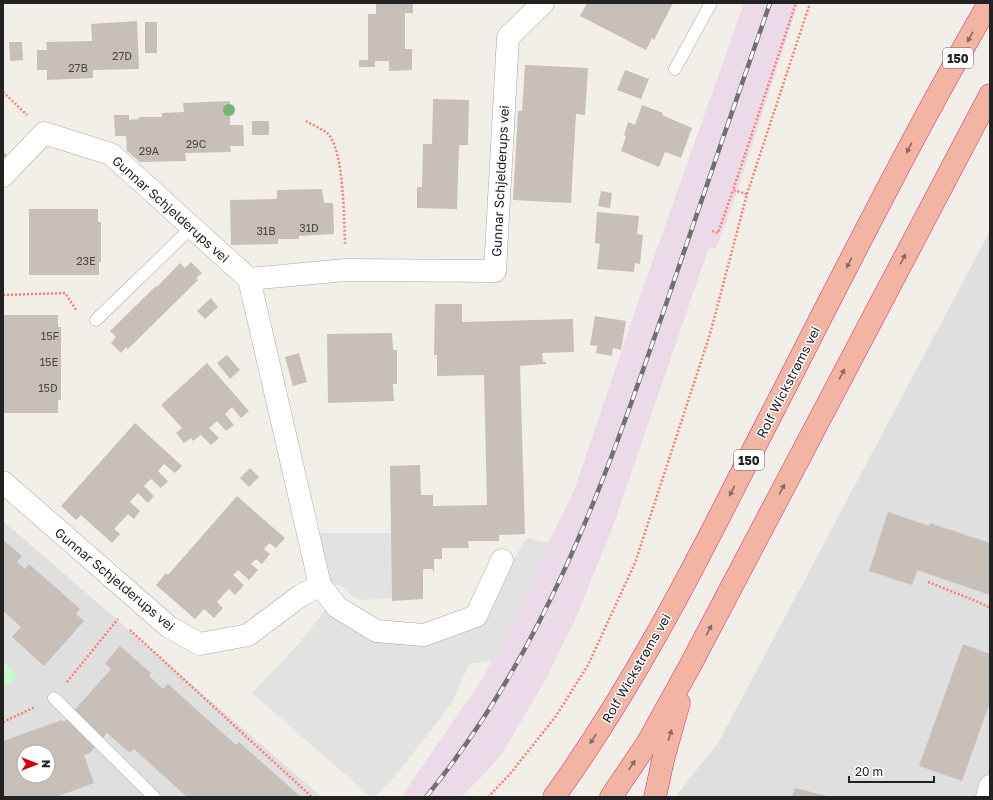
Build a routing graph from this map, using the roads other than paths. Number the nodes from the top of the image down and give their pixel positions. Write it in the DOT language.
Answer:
graph roads {
  1 [pos="543,3"];
  2 [pos="711,3"];
  3 [pos="989,3"];
  4 [pos="676,68"];
  5 [pos="990,95"];
  6 [pos="3,176"];
  7 [pos="192,227"];
  8 [pos="249,279"];
  9 [pos="96,320"];
  10 [pos="3,482"];
  11 [pos="502,560"];
  12 [pos="320,586"];
  13 [pos="691,664"];
  14 [pos="54,698"];
  15 [pos="990,786"];
  16 [pos="653,793"];
  17 [pos="154,797"];
  18 [pos="554,797"];
  19 [pos="610,797"];
  20 [pos="987,797"];
  1 -- 8 [label="street, Gunnar Schjelderups vei"];
  2 -- 4 [label="lane"];
  3 -- 18 [label="highway, Rolf Wickstrøms vei / 150, one-way"];
  13 -- 5 [label="highway, one-way"];
  6 -- 7 [label="street, Gunnar Schjelderups vei"];
  7 -- 8 [label="street, Gunnar Schjelderups vei"];
  7 -- 9 [label="lane"];
  8 -- 12 [label="street"];
  10 -- 12 [label="street, Gunnar Schjelderups vei"];
  11 -- 12 [label="street"];
  16 -- 13 [label="highway, one-way"];
  19 -- 13 [label="highway, one-way"];
  14 -- 17 [label="lane"];
  15 -- 20 [label="street"];
}
